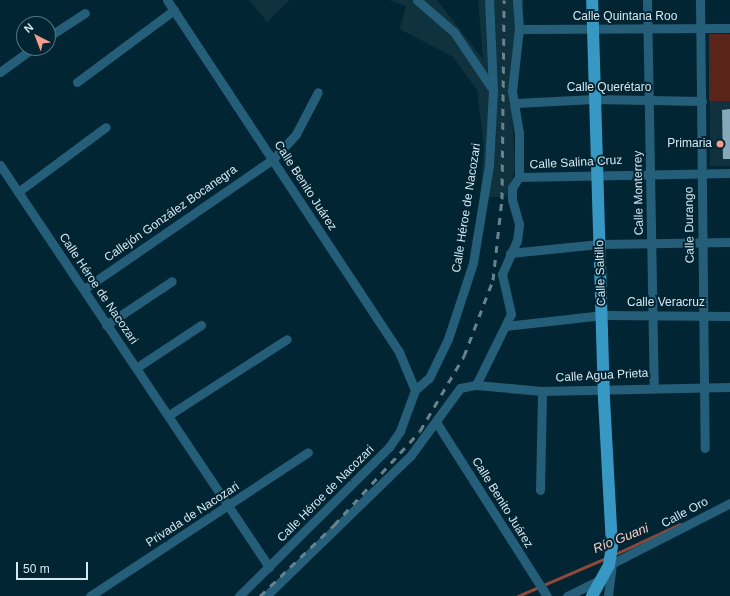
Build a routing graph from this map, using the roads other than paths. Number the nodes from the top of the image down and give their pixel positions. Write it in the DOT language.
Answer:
graph roads {
  1 [pos="167,0"];
  2 [pos="417,0"];
  3 [pos="489,0"];
  4 [pos="516,0"];
  5 [pos="592,0"];
  6 [pos="647,0"];
  7 [pos="700,0"];
  8 [pos="174,10"];
  9 [pos="85,13"];
  10 [pos="700,28"];
  11 [pos="730,28"];
  12 [pos="519,29"];
  13 [pos="592,29"];
  14 [pos="649,30"];
  15 [pos="56,33"];
  16 [pos="22,56"];
  17 [pos="0,72"];
  18 [pos="77,82"];
  19 [pos="493,90"];
  20 [pos="318,92"];
  21 [pos="594,98"];
  22 [pos="651,100"];
  23 [pos="702,101"];
  24 [pos="516,103"];
  25 [pos="106,127"];
  26 [pos="273,159"];
  27 [pos="0,165"];
  28 [pos="651,172"];
  29 [pos="701,172"];
  30 [pos="730,173"];
  31 [pos="597,174"];
  32 [pos="519,178"];
  33 [pos="18,192"];
  34 [pos="730,242"];
  35 [pos="702,243"];
  36 [pos="600,244"];
  37 [pos="652,244"];
  38 [pos="510,253"];
  39 [pos="172,281"];
  40 [pos="84,289"];
  41 [pos="654,313"];
  42 [pos="603,315"];
  43 [pos="705,315"];
  44 [pos="730,316"];
  45 [pos="106,325"];
  46 [pos="201,325"];
  47 [pos="506,326"];
  48 [pos="287,339"];
  49 [pos="136,368"];
  50 [pos="476,385"];
  51 [pos="654,386"];
  52 [pos="705,386"];
  53 [pos="730,387"];
  54 [pos="604,388"];
  55 [pos="415,390"];
  56 [pos="542,391"];
  57 [pos="169,415"];
  58 [pos="436,422"];
  59 [pos="705,448"];
  60 [pos="308,452"];
  61 [pos="540,490"];
  62 [pos="730,503"];
  63 [pos="228,506"];
  64 [pos="610,563"];
  65 [pos="269,567"];
  66 [pos="602,578"];
  67 [pos="546,594"];
  68 [pos="90,596"];
  69 [pos="239,596"];
  70 [pos="266,596"];
  71 [pos="567,596"];
  72 [pos="592,596"];
  73 [pos="608,596"];
  1 -- 8 [label="street, Calle Benito Juárez"];
  2 -- 19 [label="street"];
  3 -- 19 [label="street, Calle Héroe de Nacozari"];
  4 -- 12 [label="street"];
  5 -- 13 [label="main road, Calle Saltillo"];
  6 -- 14 [label="street, Calle Monterrey"];
  7 -- 10 [label="street, Calle Durango"];
  8 -- 18 [label="street"];
  8 -- 26 [label="street, Calle Benito Juárez"];
  9 -- 15 [label="street"];
  10 -- 11 [label="street, Calle Quintana Roo"];
  10 -- 14 [label="street, Calle Quintana Roo"];
  10 -- 23 [label="street, Calle Durango"];
  12 -- 13 [label="street, Calle Quintana Roo"];
  12 -- 24 [label="street"];
  13 -- 14 [label="street, Calle Quintana Roo"];
  13 -- 21 [label="main road, Calle Saltillo"];
  14 -- 22 [label="street, Calle Monterrey"];
  16 -- 17 [label="street"];
  19 -- 55 [label="street, Calle Héroe de Nacozari"];
  20 -- 26 [label="street, Callejón González Bocanegra"];
  21 -- 22 [label="street, Calle Querétaro"];
  21 -- 24 [label="street, Calle Querétaro"];
  21 -- 31 [label="main road, Calle Saltillo"];
  22 -- 23 [label="street, Calle Querétaro"];
  22 -- 28 [label="street, Calle Monterrey"];
  23 -- 29 [label="street, Calle Durango"];
  24 -- 32 [label="street"];
  25 -- 33 [label="street"];
  26 -- 40 [label="street, Callejón González Bocanegra"];
  26 -- 55 [label="street, Calle Benito Juárez"];
  27 -- 33 [label="street, Calle Héroe de Nacozari"];
  28 -- 29 [label="street, Calle Salina Cruz"];
  28 -- 31 [label="street, Calle Salina Cruz"];
  28 -- 37 [label="street, Calle Monterrey"];
  29 -- 30 [label="street, Calle Salina Cruz"];
  29 -- 35 [label="street, Calle Durango"];
  31 -- 32 [label="street, Calle Salina Cruz"];
  31 -- 36 [label="main road, Calle Saltillo"];
  32 -- 38 [label="street"];
  33 -- 40 [label="street, Calle Héroe de Nacozari"];
  34 -- 35 [label="street"];
  35 -- 37 [label="street"];
  35 -- 43 [label="street, Calle Durango"];
  36 -- 37 [label="street"];
  36 -- 38 [label="street"];
  36 -- 42 [label="main road, Calle Saltillo"];
  37 -- 41 [label="street, Calle Monterrey"];
  38 -- 47 [label="street"];
  39 -- 45 [label="street"];
  40 -- 45 [label="street, Calle Héroe de Nacozari"];
  41 -- 42 [label="street, Calle Veracruz"];
  41 -- 43 [label="street, Calle Veracruz"];
  41 -- 51 [label="street, Calle Monterrey"];
  42 -- 47 [label="street, Calle Veracruz"];
  42 -- 54 [label="main road, Calle Saltillo"];
  43 -- 44 [label="street, Calle Veracruz"];
  43 -- 52 [label="street, Calle Durango"];
  45 -- 49 [label="street, Calle Héroe de Nacozari"];
  46 -- 49 [label="street"];
  47 -- 50 [label="street"];
  48 -- 57 [label="street"];
  49 -- 57 [label="street, Calle Héroe de Nacozari"];
  50 -- 56 [label="street, Calle Agua Prieta"];
  50 -- 58 [label="street"];
  51 -- 52 [label="street, Calle Agua Prieta"];
  51 -- 54 [label="street, Calle Agua Prieta"];
  52 -- 53 [label="street, Calle Agua Prieta"];
  52 -- 59 [label="street, Calle Durango"];
  54 -- 56 [label="street, Calle Agua Prieta"];
  54 -- 64 [label="main road, Calle Saltillo"];
  55 -- 65 [label="street, Calle Héroe de Nacozari"];
  56 -- 61 [label="street"];
  57 -- 63 [label="street, Calle Héroe de Nacozari"];
  58 -- 67 [label="street, Calle Benito Juárez"];
  58 -- 70 [label="street"];
  60 -- 63 [label="street, Privada de Nacozari"];
  62 -- 64 [label="street, Calle Oro"];
  63 -- 65 [label="street, Calle Héroe de Nacozari"];
  63 -- 68 [label="street, Privada de Nacozari"];
  64 -- 66 [label="main road, Calle Saltillo"];
  64 -- 73 [label="street"];
  65 -- 69 [label="street, Calle Héroe de Nacozari"];
  66 -- 71 [label="street"];
  66 -- 72 [label="main road, Calle Saltillo"];
}
